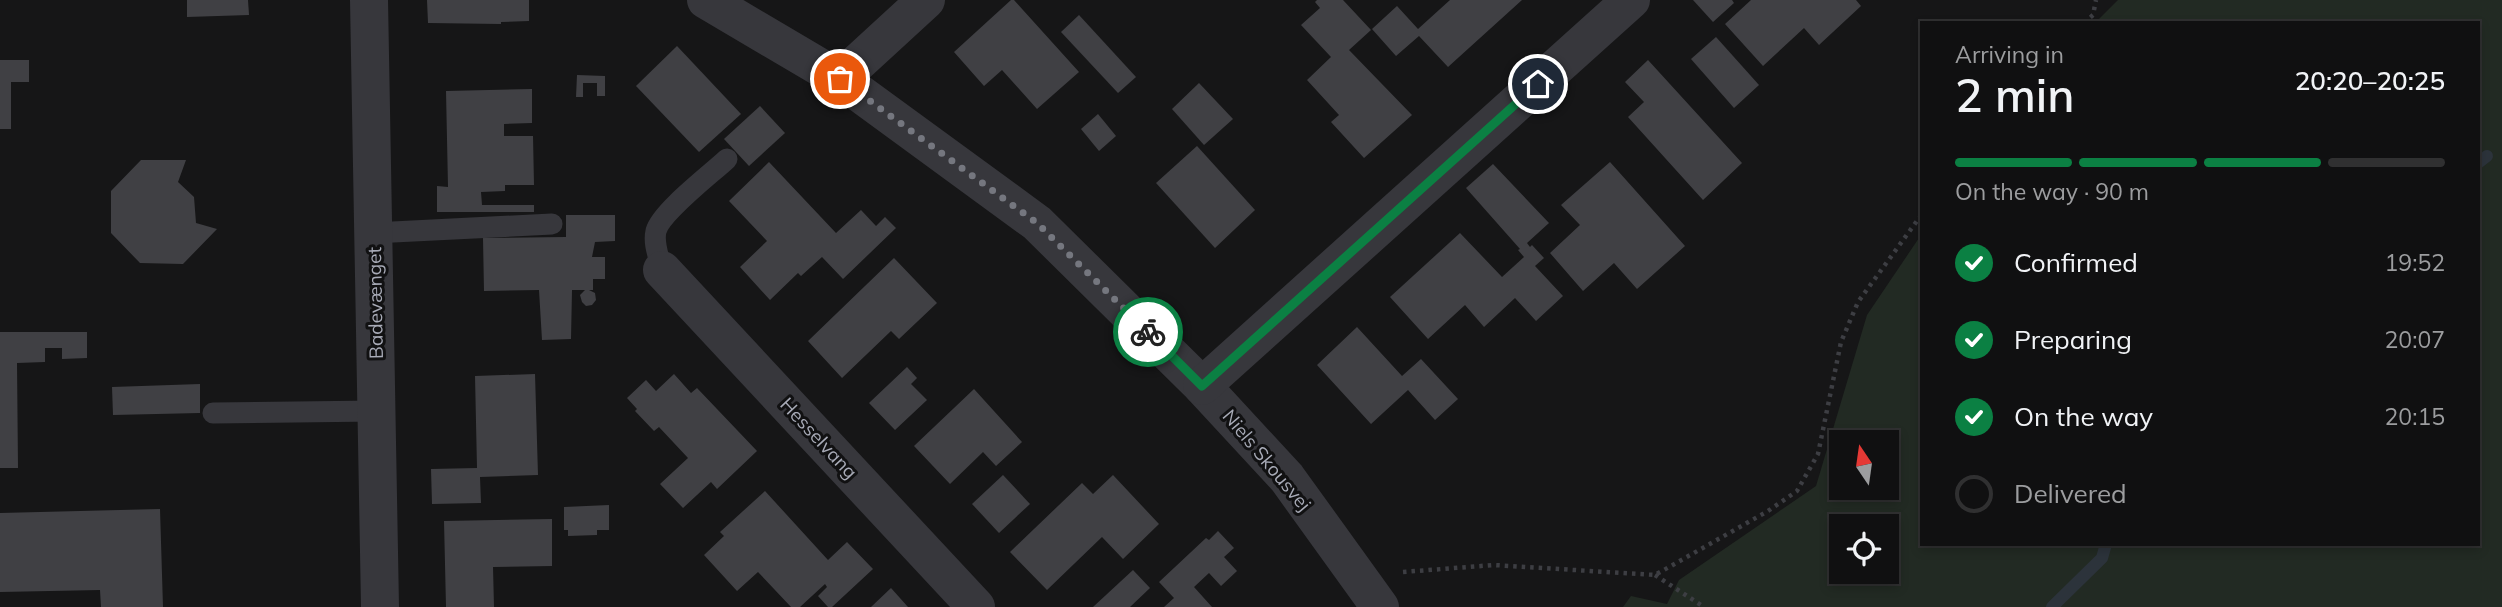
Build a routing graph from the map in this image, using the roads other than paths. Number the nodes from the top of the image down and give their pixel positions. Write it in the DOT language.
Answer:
graph roads {
  1 [pos="369,0"];
  2 [pos="706,0"];
  3 [pos="926,0"];
  4 [pos="1631,0"];
  5 [pos="840,79"];
  6 [pos="727,159"];
  7 [pos="552,224"];
  8 [pos="373,233"];
  9 [pos="662,270"];
  10 [pos="1202,386"];
  11 [pos="377,411"];
  12 [pos="214,413"];
  13 [pos="380,607"];
  14 [pos="976,607"];
  15 [pos="1380,607"];
  1 -- 8 [label="street, Badevænget"];
  2 -- 5 [label="street, Niels Skousvej"];
  3 -- 5 [label="street"];
  4 -- 10 [label="street"];
  5 -- 10 [label="street, Niels Skousvej"];
  6 -- 9 [label="lane"];
  7 -- 8 [label="lane"];
  8 -- 11 [label="street, Badevænget"];
  9 -- 14 [label="street, Hesselvang"];
  10 -- 15 [label="street, Niels Skousvej"];
  11 -- 12 [label="lane"];
  11 -- 13 [label="street, Badevænget"];
}
